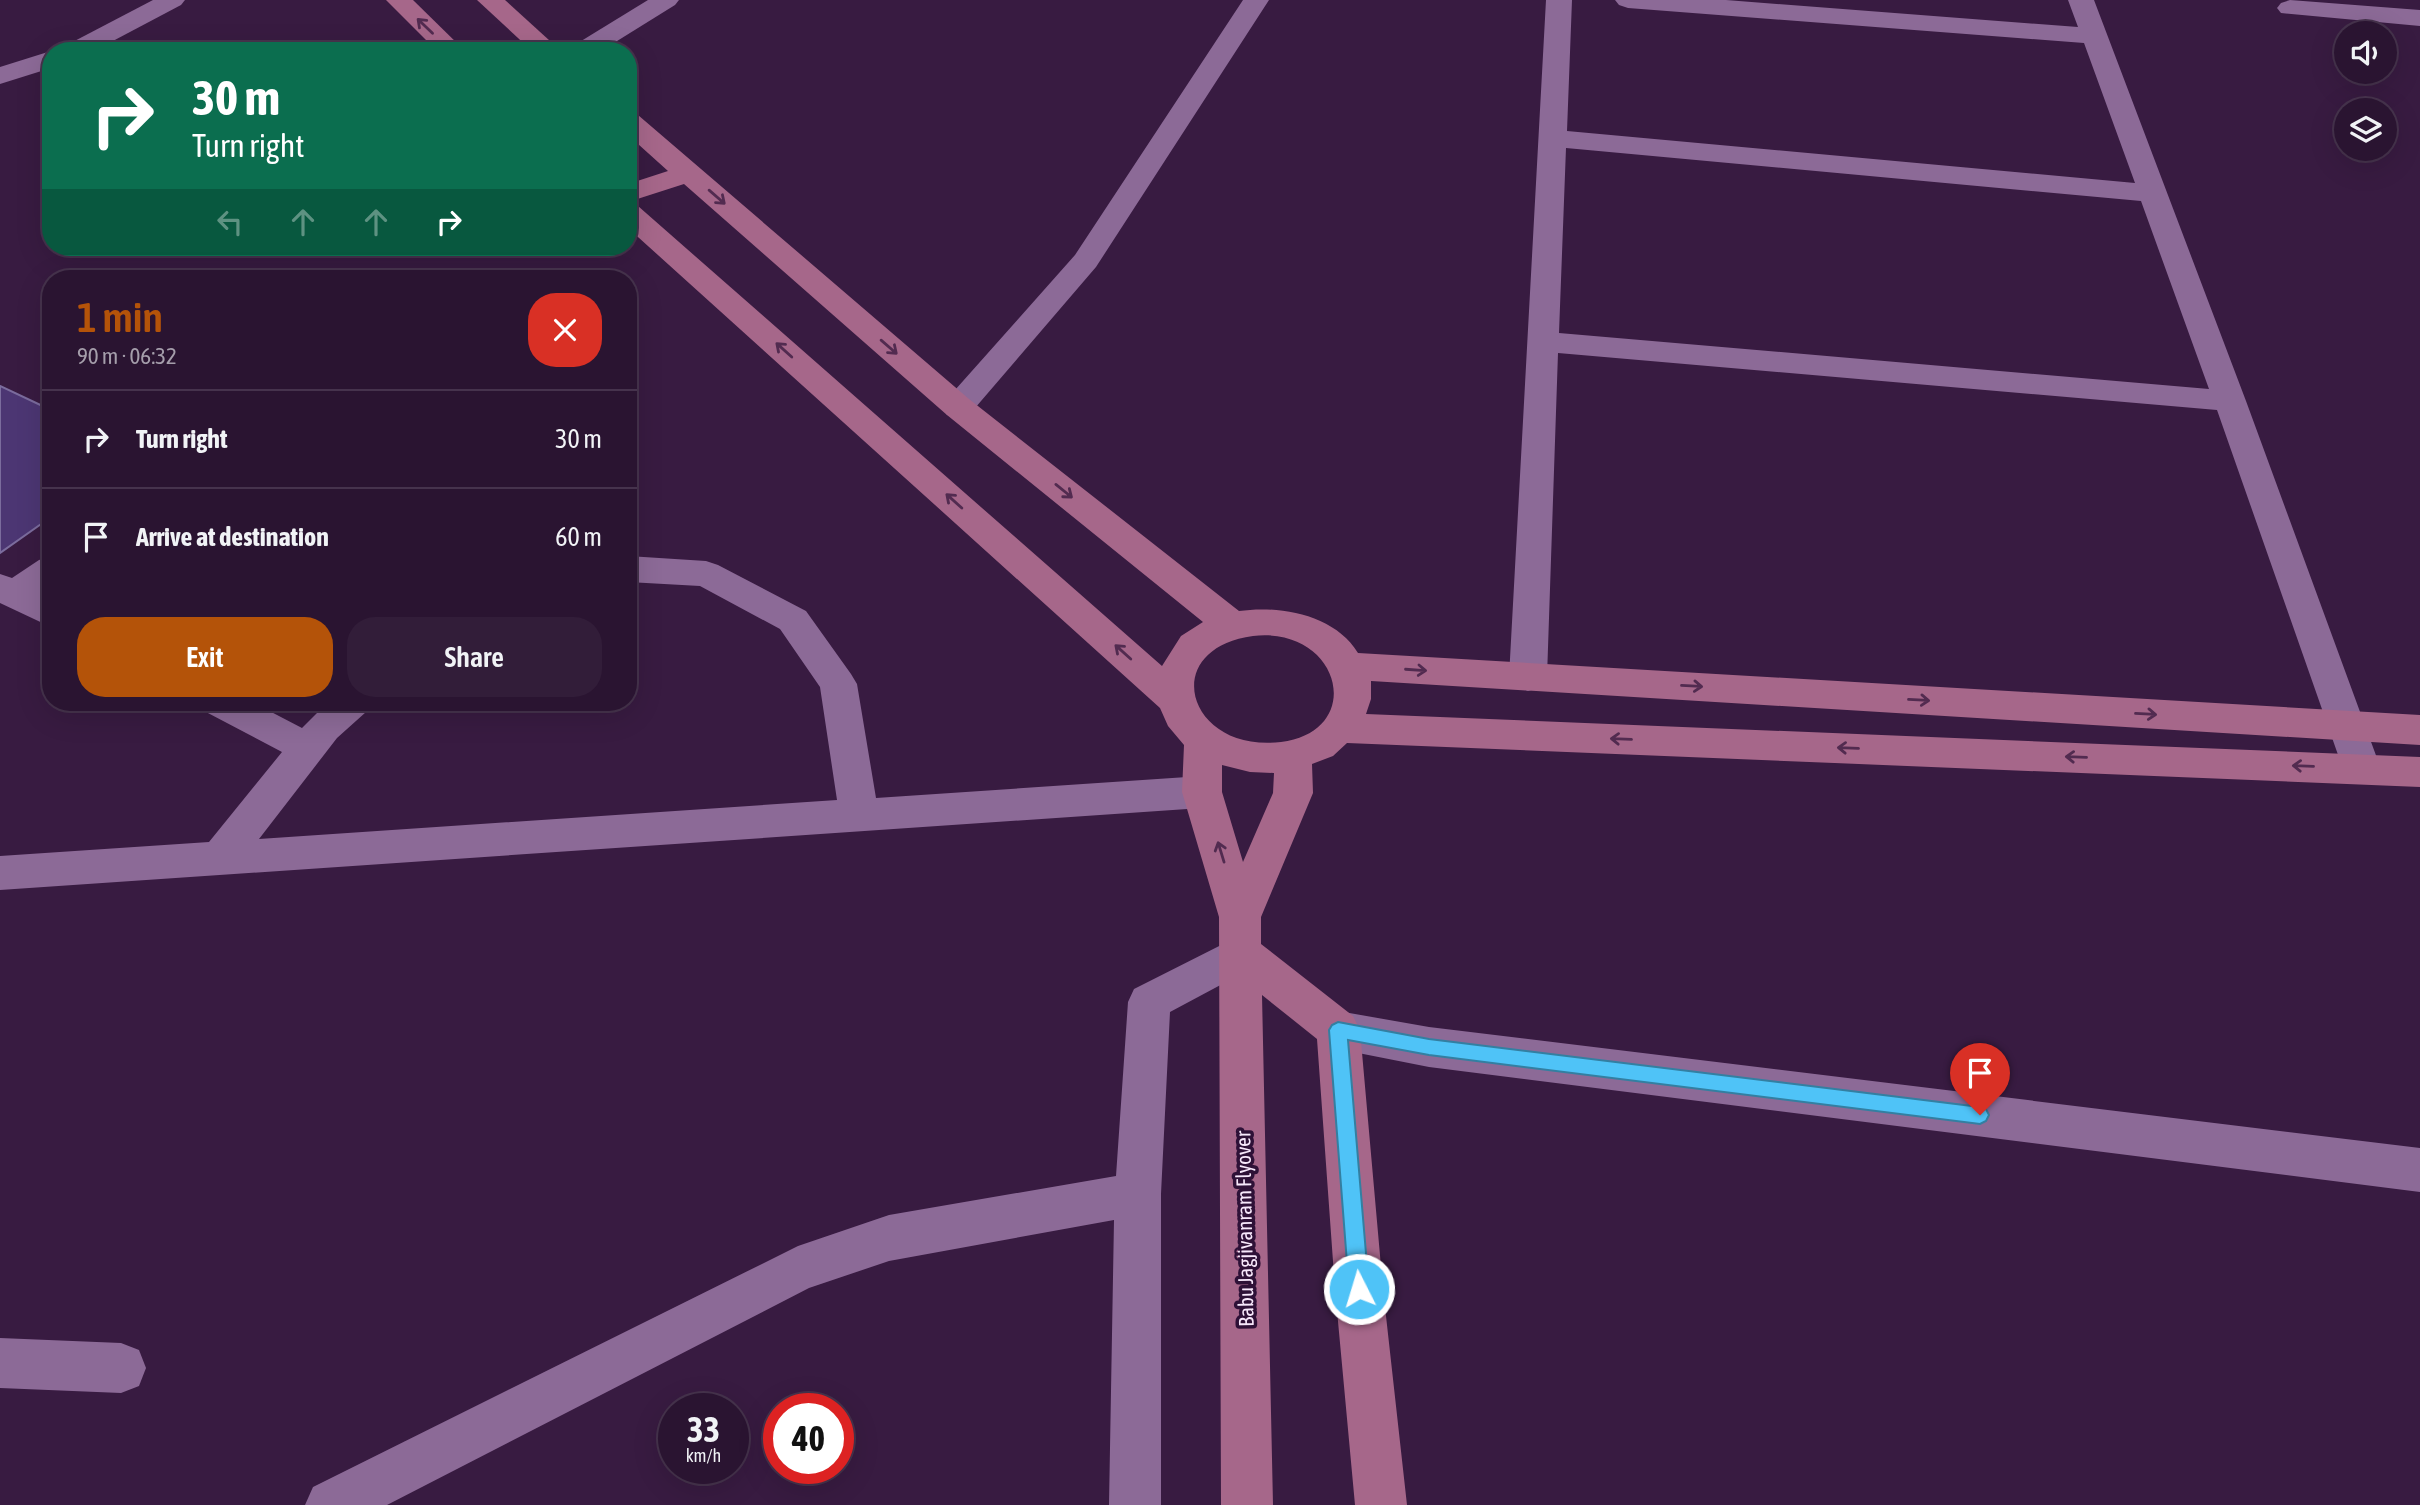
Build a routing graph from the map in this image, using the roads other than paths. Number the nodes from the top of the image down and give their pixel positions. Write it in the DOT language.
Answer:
graph roads {
  1 [pos="172,0"];
  2 [pos="400,0"];
  3 [pos="490,0"];
  4 [pos="666,0"];
  5 [pos="1256,0"];
  6 [pos="1559,0"];
  7 [pos="1628,0"];
  8 [pos="2081,0"];
  9 [pos="2290,8"];
  10 [pos="2413,17"];
  11 [pos="2094,36"];
  12 [pos="91,42"];
  13 [pos="443,42"];
  14 [pos="538,42"];
  15 [pos="597,42"];
  16 [pos="42,62"];
  17 [pos="0,76"];
  18 [pos="637,129"];
  19 [pos="1552,138"];
  20 [pos="689,173"];
  21 [pos="637,191"];
  22 [pos="2151,193"];
  23 [pos="637,220"];
  24 [pos="1545,342"];
  25 [pos="2230,401"];
  26 [pos="958,407"];
  27 [pos="637,570"];
  28 [pos="42,574"];
  29 [pos="7,591"];
  30 [pos="42,609"];
  31 [pos="1232,625"];
  32 [pos="1348,666"];
  33 [pos="1528,677"];
  34 [pos="1174,698"];
  35 [pos="236,711"];
  36 [pos="343,711"];
  37 [pos="2344,725"];
  38 [pos="1340,728"];
  39 [pos="2420,730"];
  40 [pos="1203,740"];
  41 [pos="307,748"];
  42 [pos="1293,755"];
  43 [pos="2362,769"];
  44 [pos="2420,772"];
  45 [pos="1202,792"];
  46 [pos="859,814"];
  47 [pos="220,858"];
  48 [pos="0,873"];
  49 [pos="1241,935"];
  50 [pos="1338,1030"];
  51 [pos="2420,1170"];
  52 [pos="1138,1194"];
  53 [pos="0,1363"];
  54 [pos="121,1368"];
  55 [pos="331,1505"];
  56 [pos="1135,1505"];
  57 [pos="1247,1505"];
  58 [pos="1381,1505"];
  1 -- 12 [label="street"];
  13 -- 2 [label="main road, one-way"];
  3 -- 14 [label="main road"];
  4 -- 15 [label="street"];
  5 -- 26 [label="street"];
  6 -- 19 [label="street"];
  7 -- 11 [label="street"];
  8 -- 11 [label="street"];
  9 -- 10 [label="street"];
  11 -- 22 [label="street"];
  16 -- 17 [label="street"];
  18 -- 20 [label="main road"];
  19 -- 22 [label="street"];
  19 -- 24 [label="street"];
  20 -- 21 [label="main road"];
  20 -- 26 [label="main road, one-way"];
  22 -- 25 [label="street"];
  34 -- 23 [label="main road, one-way"];
  24 -- 25 [label="street"];
  24 -- 33 [label="street"];
  25 -- 37 [label="street"];
  26 -- 31 [label="main road, one-way"];
  27 -- 46 [label="street"];
  28 -- 29 [label="street"];
  29 -- 30 [label="street"];
  31 -- 32 [label="main road"];
  31 -- 34 [label="main road"];
  32 -- 33 [label="main road, one-way"];
  32 -- 38 [label="main road"];
  33 -- 37 [label="main road, one-way"];
  34 -- 40 [label="main road"];
  35 -- 41 [label="street"];
  36 -- 41 [label="street"];
  37 -- 39 [label="main road"];
  37 -- 43 [label="street"];
  38 -- 42 [label="main road"];
  43 -- 38 [label="main road, one-way"];
  40 -- 42 [label="main road"];
  40 -- 45 [label="main road"];
  41 -- 47 [label="street"];
  42 -- 49 [label="main road"];
  43 -- 44 [label="main road"];
  45 -- 46 [label="street"];
  49 -- 45 [label="main road, one-way"];
  46 -- 47 [label="street"];
  47 -- 48 [label="street"];
  49 -- 50 [label="main road"];
  49 -- 52 [label="street"];
  49 -- 57 [label="main road, Babu Jagjivanram Flyover"];
  50 -- 51 [label="street"];
  50 -- 58 [label="main road"];
  52 -- 55 [label="street"];
  52 -- 56 [label="street"];
  53 -- 54 [label="street"];
}
